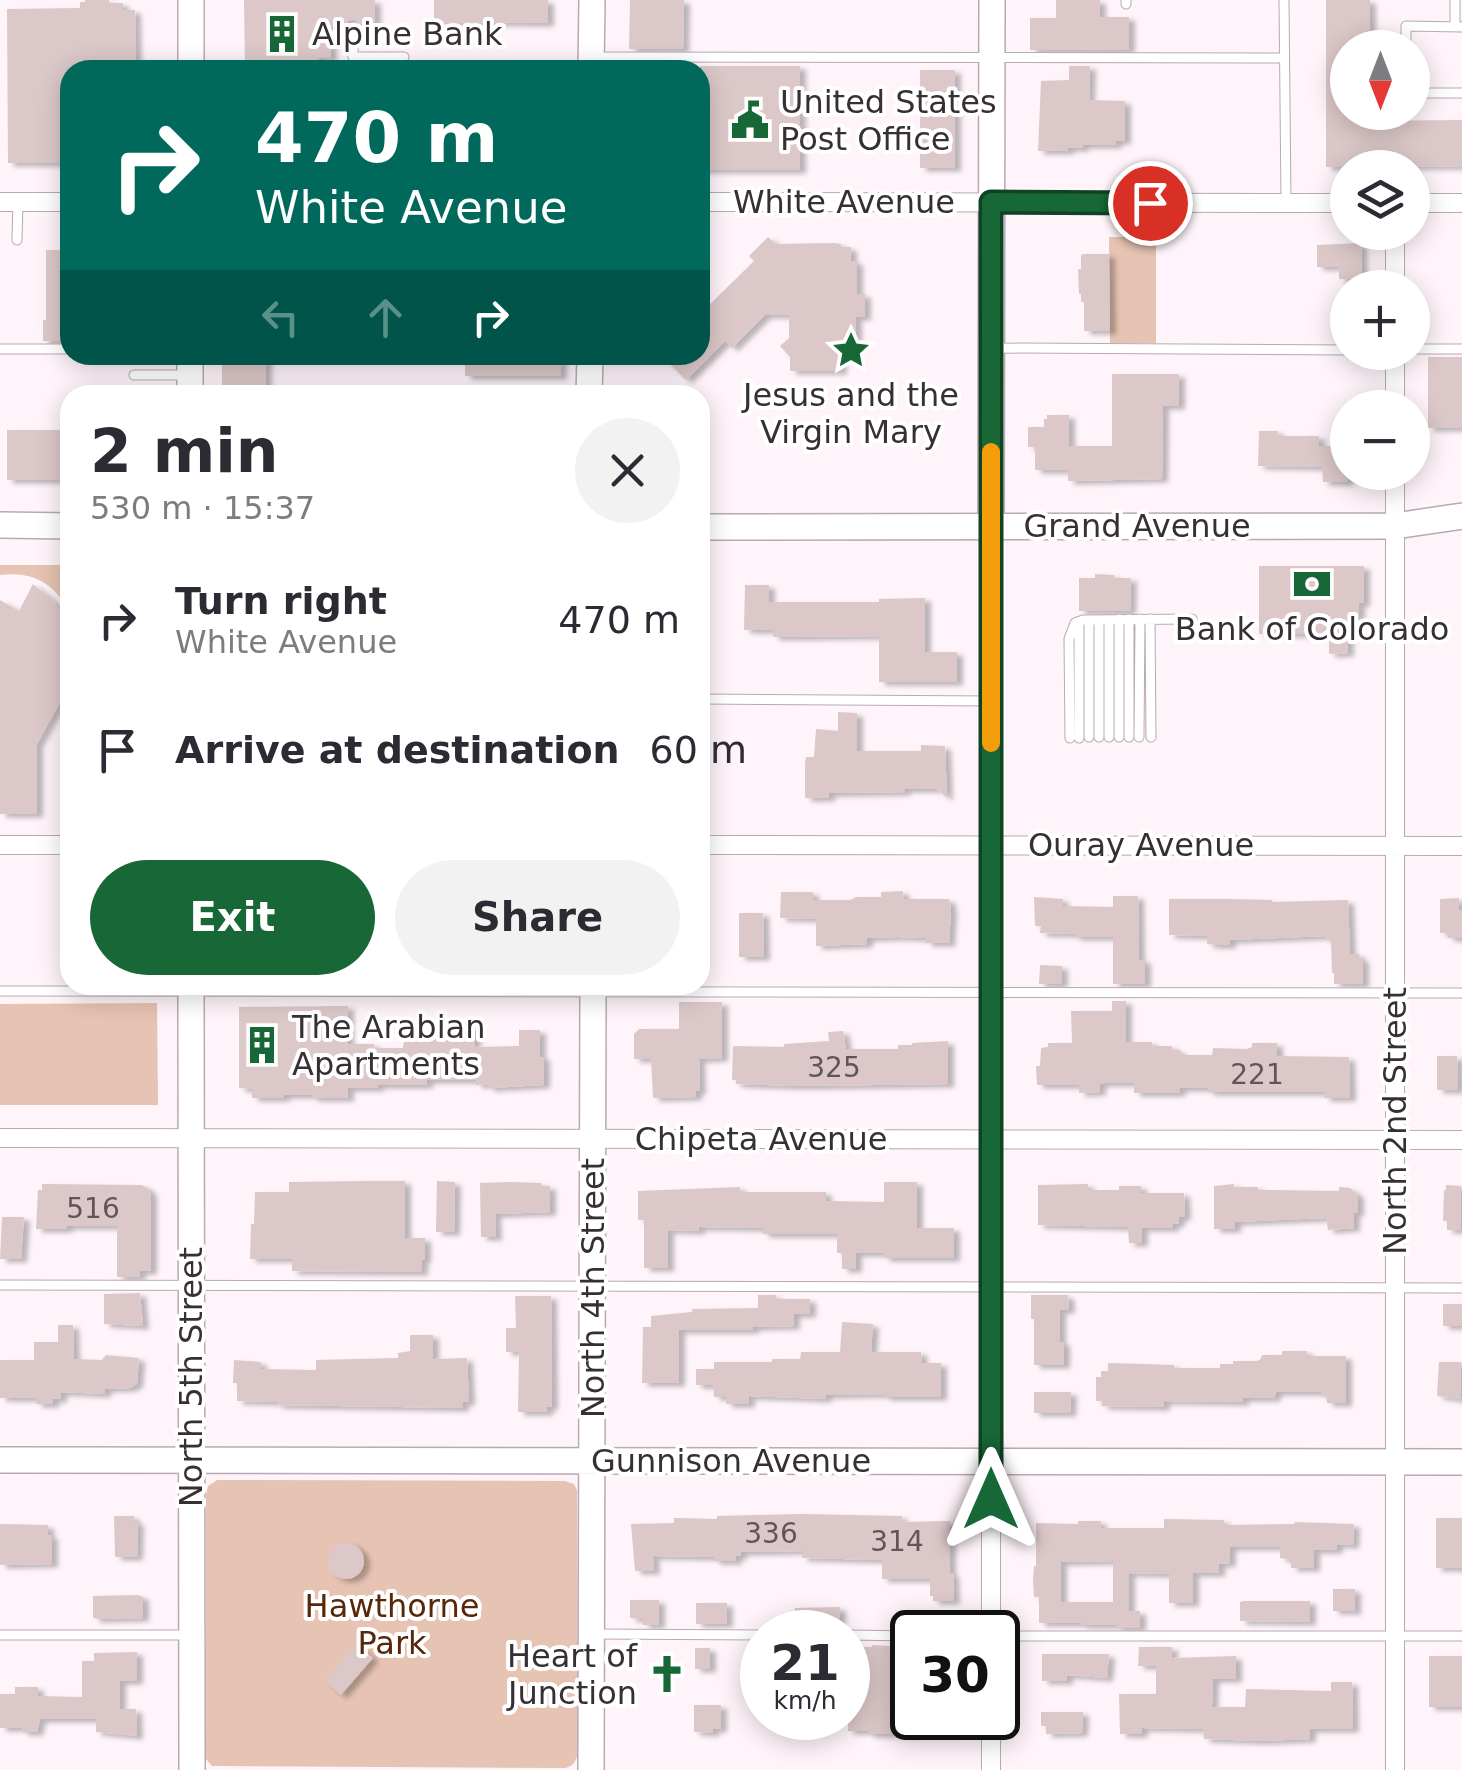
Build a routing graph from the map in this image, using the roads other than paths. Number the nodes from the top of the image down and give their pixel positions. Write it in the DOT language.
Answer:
graph roads {
  1 [pos="190,0"];
  2 [pos="592,0"];
  3 [pos="992,0"];
  4 [pos="1284,0"];
  5 [pos="1455,0"];
  6 [pos="1458,26"];
  7 [pos="354,27"];
  8 [pos="1406,30"];
  9 [pos="404,57"];
  10 [pos="992,57"];
  11 [pos="1284,58"];
  12 [pos="190,60"];
  13 [pos="591,60"];
  14 [pos="710,62"];
  15 [pos="1430,93"];
  16 [pos="1462,93"];
  17 [pos="9,202"];
  18 [pos="60,202"];
  19 [pos="710,202"];
  20 [pos="991,202"];
  21 [pos="1286,203"];
  22 [pos="1330,203"];
  23 [pos="1430,203"];
  24 [pos="1462,203"];
  25 [pos="18,240"];
  26 [pos="991,348"];
  27 [pos="60,349"];
  28 [pos="1462,349"];
  29 [pos="0,350"];
  30 [pos="1330,350"];
  31 [pos="1430,350"];
  32 [pos="190,375"];
  33 [pos="134,376"];
  34 [pos="1395,490"];
  35 [pos="1462,516"];
  36 [pos="0,525"];
  37 [pos="60,526"];
  38 [pos="991,526"];
  39 [pos="1395,526"];
  40 [pos="710,527"];
  41 [pos="1462,536"];
  42 [pos="1192,619"];
  43 [pos="1114,620"];
  44 [pos="710,700"];
  45 [pos="991,701"];
  46 [pos="1109,737"];
  47 [pos="0,845"];
  48 [pos="60,845"];
  49 [pos="710,845"];
  50 [pos="991,845"];
  51 [pos="1395,846"];
  52 [pos="1462,846"];
  53 [pos="60,989"];
  54 [pos="710,989"];
  55 [pos="0,990"];
  56 [pos="992,992"];
  57 [pos="1395,992"];
  58 [pos="1462,993"];
  59 [pos="191,995"];
  60 [pos="593,995"];
  61 [pos="0,1138"];
  62 [pos="190,1138"];
  63 [pos="593,1138"];
  64 [pos="992,1139"];
  65 [pos="1395,1140"];
  66 [pos="1462,1140"];
  67 [pos="0,1285"];
  68 [pos="190,1285"];
  69 [pos="593,1286"];
  70 [pos="992,1286"];
  71 [pos="1395,1288"];
  72 [pos="1462,1288"];
  73 [pos="0,1460"];
  74 [pos="191,1460"];
  75 [pos="592,1461"];
  76 [pos="992,1461"];
  77 [pos="1395,1462"];
  78 [pos="1462,1462"];
  79 [pos="994,1610"];
  80 [pos="592,1634"];
  81 [pos="1020,1634"];
  82 [pos="0,1635"];
  83 [pos="740,1635"];
  84 [pos="192,1636"];
  85 [pos="1395,1636"];
  86 [pos="1462,1636"];
  87 [pos="991,1740"];
  88 [pos="192,1770"];
  89 [pos="591,1770"];
  90 [pos="991,1770"];
  91 [pos="1395,1770"];
  1 -- 12 [label="street"];
  2 -- 13 [label="street"];
  3 -- 10 [label="street"];
  4 -- 11 [label="lane"];
  5 -- 6 [label="lane"];
  6 -- 8 [label="lane"];
  7 -- 9 [label="lane"];
  10 -- 11 [label="lane"];
  10 -- 14 [label="lane"];
  10 -- 20 [label="street"];
  11 -- 21 [label="lane"];
  15 -- 16 [label="lane"];
  17 -- 18 [label="street"];
  17 -- 25 [label="lane"];
  19 -- 20 [label="street, White Avenue"];
  20 -- 21 [label="street, White Avenue"];
  20 -- 26 [label="street"];
  21 -- 22 [label="street, White Avenue"];
  23 -- 24 [label="street"];
  26 -- 30 [label="lane"];
  26 -- 38 [label="street"];
  27 -- 29 [label="lane"];
  28 -- 31 [label="lane"];
  32 -- 33 [label="lane"];
  34 -- 39 [label="street, North 2nd Street"];
  35 -- 39 [label="street, Grand Avenue"];
  36 -- 37 [label="street"];
  38 -- 39 [label="street, Grand Avenue"];
  38 -- 40 [label="street, Grand Avenue"];
  38 -- 45 [label="street"];
  39 -- 41 [label="street, Grand Avenue"];
  39 -- 51 [label="street, North 2nd Street"];
  42 -- 43 [label="lane"];
  43 -- 46 [label="lane"];
  43 -- 46 [label="lane"];
  43 -- 46 [label="lane"];
  43 -- 46 [label="lane"];
  43 -- 46 [label="lane"];
  44 -- 45 [label="lane"];
  45 -- 50 [label="street"];
  47 -- 48 [label="street"];
  49 -- 50 [label="street, Ouray Avenue"];
  50 -- 51 [label="street, Ouray Avenue"];
  50 -- 56 [label="street"];
  51 -- 52 [label="street, Ouray Avenue"];
  51 -- 57 [label="street, North 2nd Street"];
  53 -- 55 [label="lane"];
  54 -- 56 [label="lane"];
  56 -- 57 [label="lane"];
  56 -- 64 [label="street"];
  57 -- 58 [label="lane"];
  57 -- 65 [label="street, North 2nd Street"];
  59 -- 62 [label="street, North 5th Street"];
  60 -- 63 [label="street, North 4th Street"];
  61 -- 62 [label="street, Chipeta Avenue"];
  62 -- 63 [label="street, Chipeta Avenue"];
  62 -- 68 [label="street, North 5th Street"];
  63 -- 64 [label="street, Chipeta Avenue"];
  63 -- 69 [label="street, North 4th Street"];
  64 -- 65 [label="street, Chipeta Avenue"];
  64 -- 70 [label="street"];
  65 -- 66 [label="street, Chipeta Avenue"];
  65 -- 71 [label="street, North 2nd Street"];
  67 -- 68 [label="lane"];
  68 -- 69 [label="lane"];
  68 -- 74 [label="street, North 5th Street"];
  69 -- 70 [label="lane"];
  69 -- 75 [label="street, North 4th Street"];
  70 -- 71 [label="lane"];
  70 -- 76 [label="street"];
  71 -- 72 [label="lane"];
  71 -- 77 [label="street, North 2nd Street"];
  73 -- 74 [label="street, Gunnison Avenue"];
  74 -- 75 [label="street, Gunnison Avenue"];
  74 -- 84 [label="street, North 5th Street"];
  75 -- 76 [label="street, Gunnison Avenue"];
  75 -- 80 [label="street, North 4th Street"];
  76 -- 77 [label="street, Gunnison Avenue"];
  76 -- 79 [label="street"];
  77 -- 78 [label="street, Gunnison Avenue"];
  77 -- 85 [label="street, North 2nd Street"];
  80 -- 83 [label="lane"];
  80 -- 89 [label="street, North 4th Street"];
  81 -- 85 [label="lane"];
  82 -- 84 [label="lane"];
  84 -- 88 [label="street, North 5th Street"];
  85 -- 86 [label="lane"];
  85 -- 91 [label="street, North 2nd Street"];
  87 -- 90 [label="street"];
}
